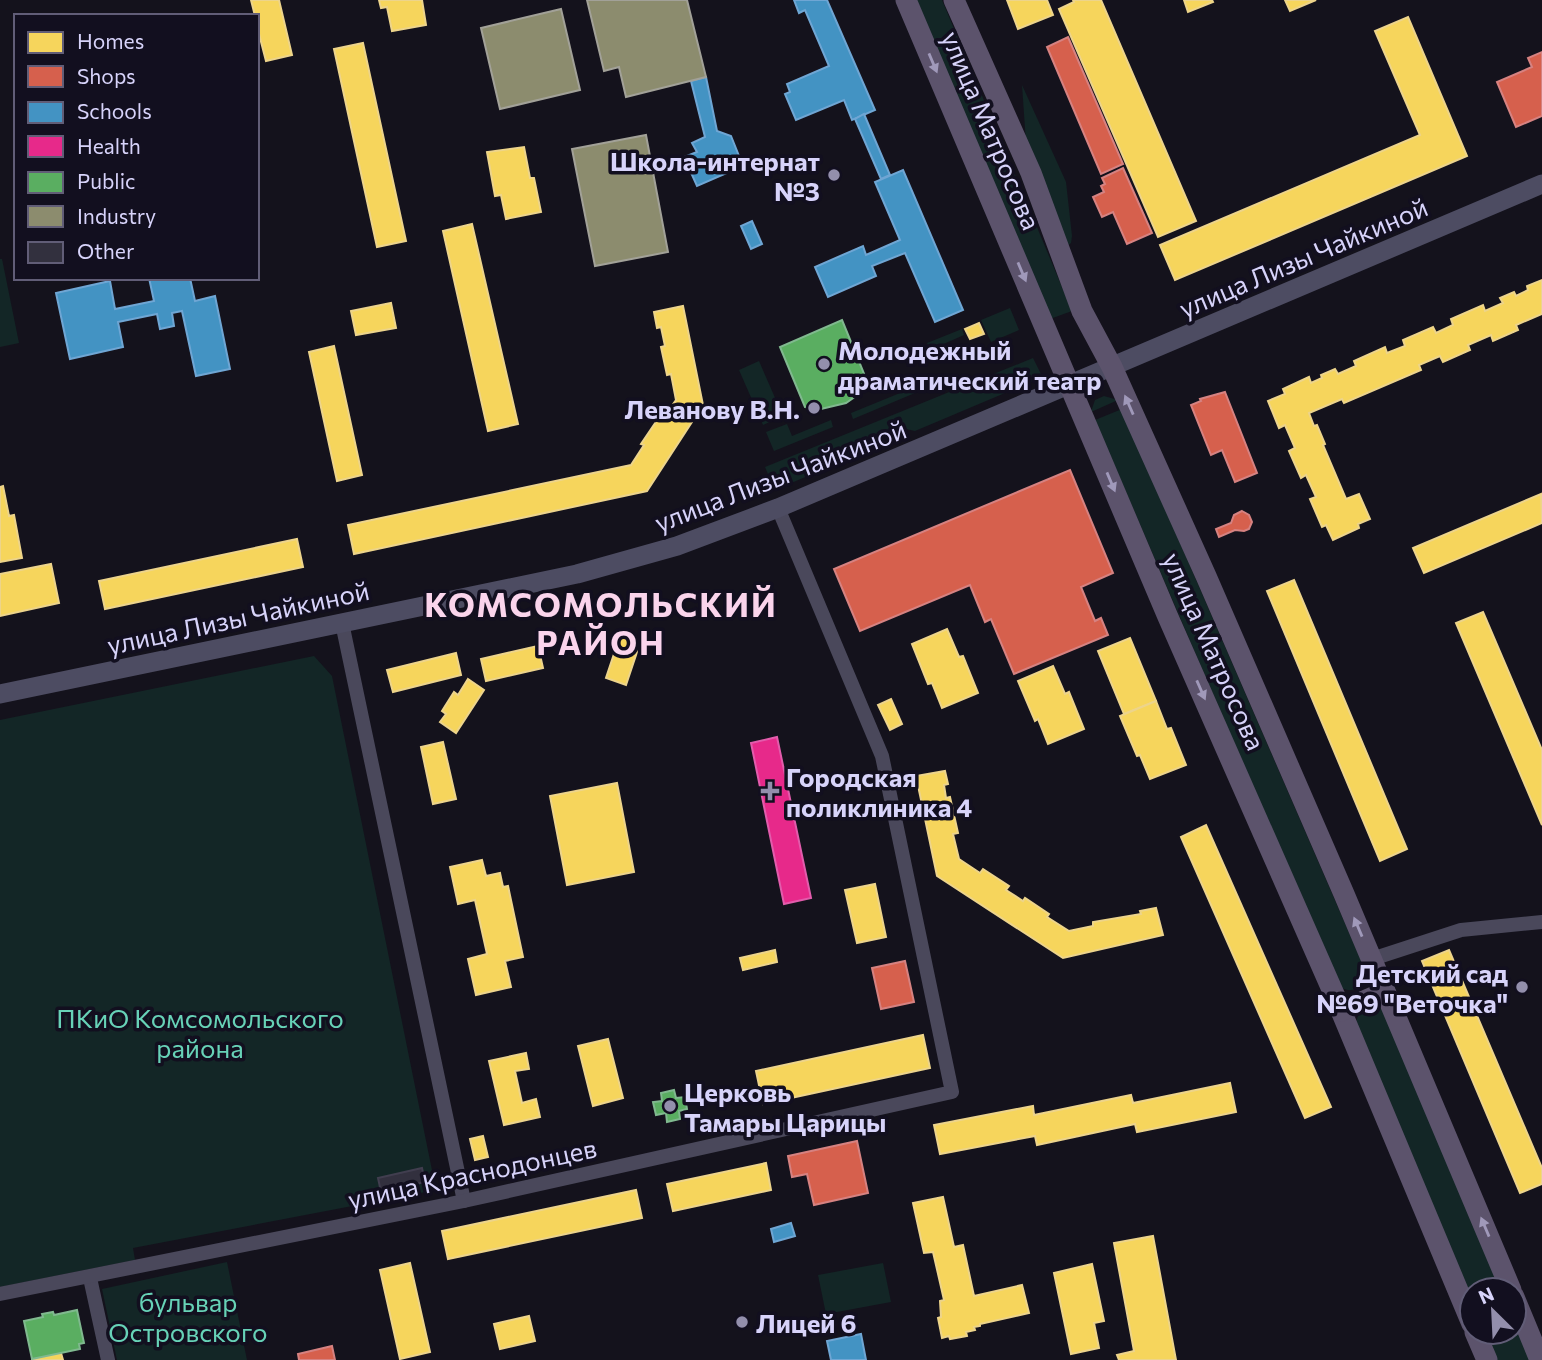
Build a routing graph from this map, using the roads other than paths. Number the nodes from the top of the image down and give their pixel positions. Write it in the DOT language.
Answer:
graph roads {
  1 [pos="906,0"];
  2 [pos="954,0"];
  3 [pos="1542,184"];
  4 [pos="1112,367"];
  5 [pos="1069,385"];
  6 [pos="778,508"];
  7 [pos="342,623"];
  8 [pos="0,694"];
  9 [pos="1542,922"];
  10 [pos="1372,959"];
  11 [pos="1385,992"];
  12 [pos="1340,1011"];
  13 [pos="464,1201"];
  14 [pos="1505,1276"];
  15 [pos="90,1278"];
  16 [pos="1458,1291"];
  17 [pos="0,1294"];
  18 [pos="1528,1332"];
  19 [pos="108,1360"];
  20 [pos="1539,1360"];
  1 -- 5 [label="main road, улица Матросова, one-way"];
  2 -- 4 [label="main road, улица Матросова"];
  3 -- 4 [label="main road, улица Лизы Чайкиной"];
  4 -- 5 [label="main road, улица Лизы Чайкиной"];
  10 -- 4 [label="main road, улица Матросова, one-way"];
  5 -- 6 [label="main road, улица Лизы Чайкиной"];
  5 -- 12 [label="main road, улица Матросова, one-way"];
  6 -- 7 [label="main road, улица Лизы Чайкиной"];
  6 -- 13 [label="street, улица Краснодонцев"];
  7 -- 8 [label="main road, улица Лизы Чайкиной"];
  7 -- 13 [label="street"];
  9 -- 10 [label="street"];
  10 -- 11 [label="main road, улица Матросова"];
  11 -- 12 [label="main road"];
  14 -- 11 [label="main road, улица Матросова, one-way"];
  12 -- 16 [label="main road, улица Матросова"];
  13 -- 15 [label="street, улица Краснодонцев"];
  15 -- 17 [label="street, улица Краснодонцев"];
  15 -- 19 [label="street"];
  18 -- 20 [label="main road"];
}
